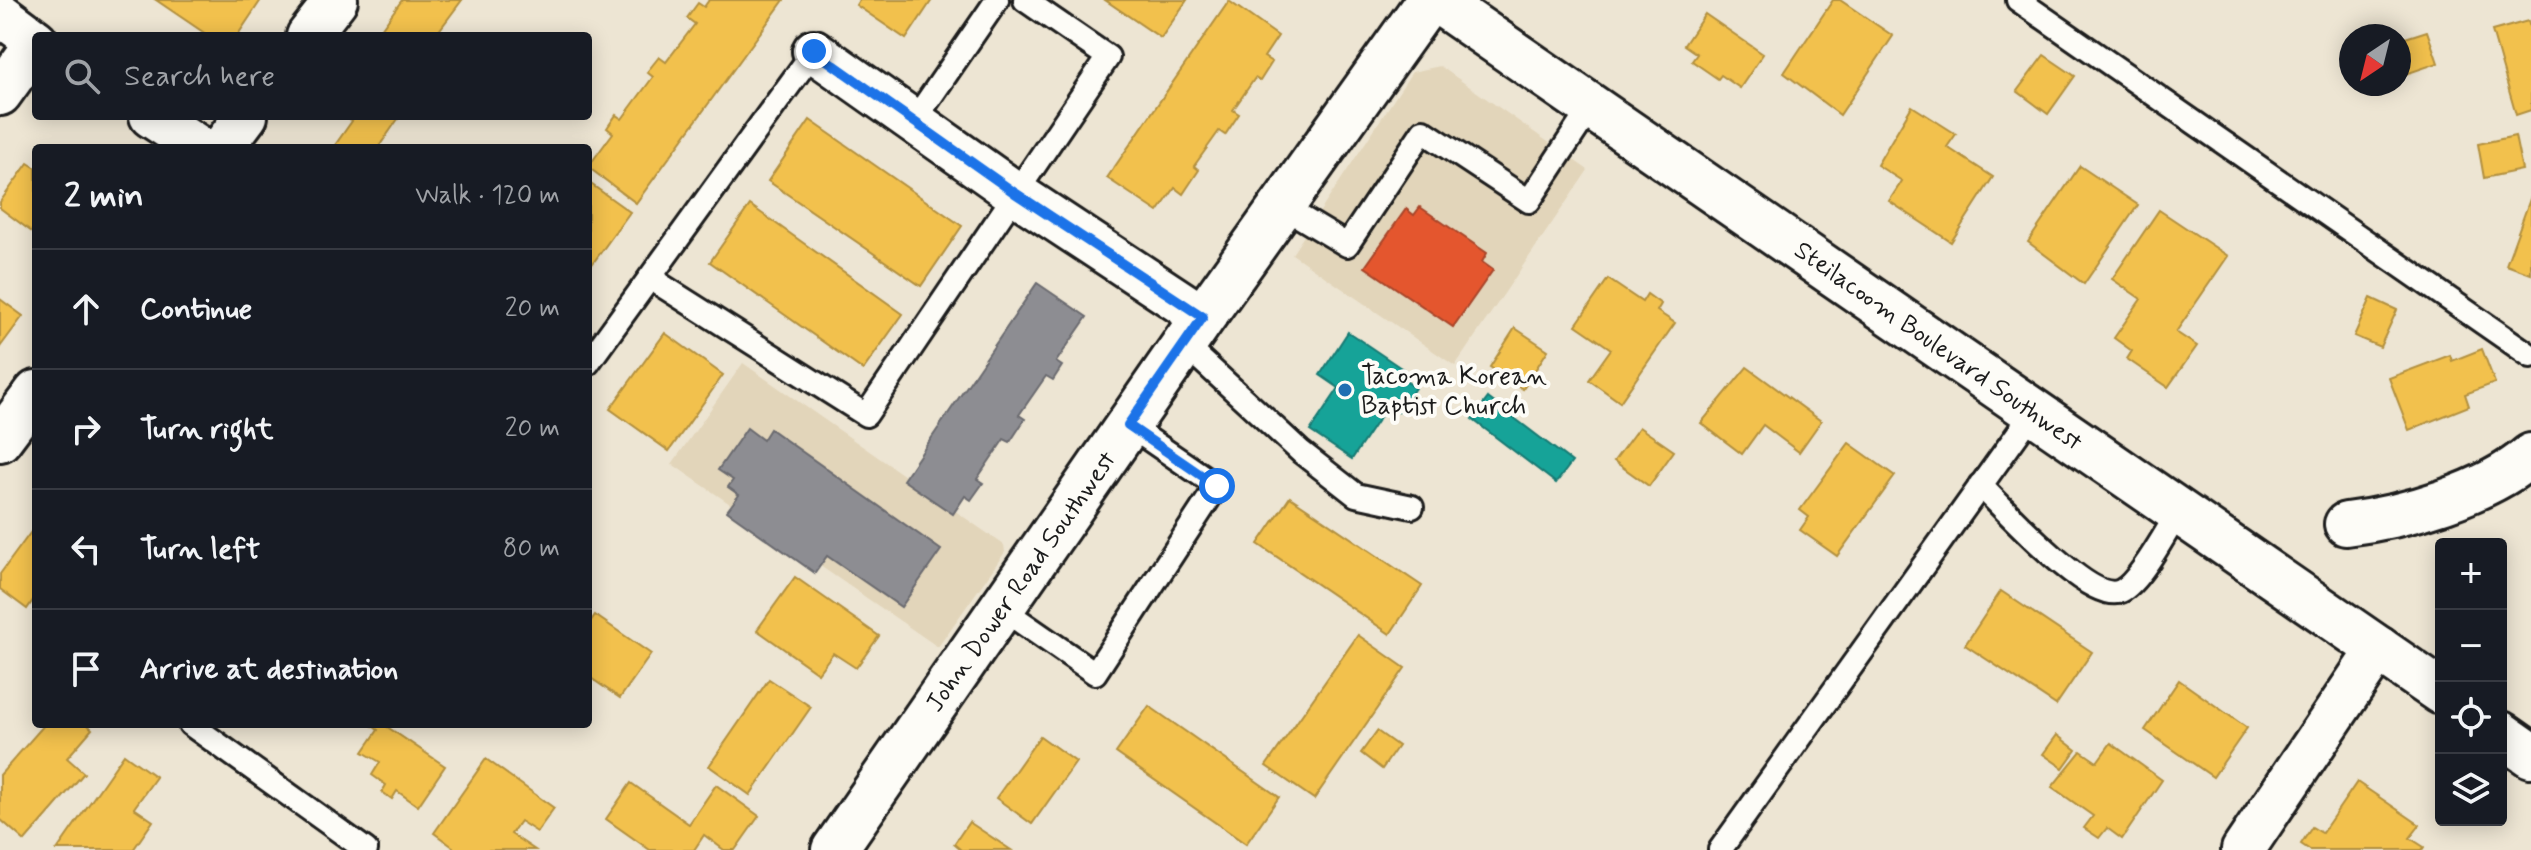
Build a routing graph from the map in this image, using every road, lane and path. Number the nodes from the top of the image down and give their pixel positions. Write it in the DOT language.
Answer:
graph roads {
  1 [pos="336,0"];
  2 [pos="997,0"];
  3 [pos="1025,0"];
  4 [pos="1429,0"];
  5 [pos="1436,0"];
  6 [pos="2018,0"];
  7 [pos="0,14"];
  8 [pos="311,32"];
  9 [pos="32,39"];
  10 [pos="32,48"];
  11 [pos="814,51"];
  12 [pos="0,94"];
  13 [pos="1591,107"];
  14 [pos="157,120"];
  15 [pos="243,120"];
  16 [pos="914,121"];
  17 [pos="194,144"];
  18 [pos="225,144"];
  19 [pos="1015,193"];
  20 [pos="1282,206"];
  21 [pos="650,278"];
  22 [pos="1193,330"];
  23 [pos="2531,356"];
  24 [pos="592,358"];
  25 [pos="32,397"];
  26 [pos="2034,411"];
  27 [pos="1128,425"];
  28 [pos="0,440"];
  29 [pos="2531,455"];
  30 [pos="1980,485"];
  31 [pos="1412,507"];
  32 [pos="2179,511"];
  33 [pos="2346,524"];
  34 [pos="1001,608"];
  35 [pos="2379,648"];
  36 [pos="2435,688"];
  37 [pos="196,728"];
  38 [pos="2507,738"];
  39 [pos="2531,755"];
  40 [pos="366,850"];
  41 [pos="834,850"];
  42 [pos="1720,850"];
  43 [pos="2243,850"];
  1 -- 8 [label="street"];
  2 -- 16 [label="lane"];
  3 -- 19 [label="lane"];
  4 -- 20 [label="main road, John Dower Road Southwest"];
  5 -- 13 [label="main road, Steilacoom Boulevard Southwest"];
  6 -- 23 [label="lane"];
  7 -- 9 [label="street"];
  10 -- 12 [label="street"];
  11 -- 16 [label="street"];
  11 -- 21 [label="lane"];
  13 -- 20 [label="lane"];
  13 -- 26 [label="main road, Steilacoom Boulevard Southwest"];
  14 -- 17 [label="street"];
  15 -- 18 [label="street"];
  16 -- 19 [label="street"];
  19 -- 21 [label="lane"];
  19 -- 22 [label="street"];
  20 -- 22 [label="main road, John Dower Road Southwest"];
  21 -- 24 [label="lane"];
  22 -- 27 [label="main road, John Dower Road Southwest"];
  22 -- 31 [label="lane"];
  25 -- 28 [label="street"];
  26 -- 30 [label="lane"];
  26 -- 32 [label="main road, Steilacoom Boulevard Southwest"];
  27 -- 34 [label="main road, John Dower Road Southwest"];
  27 -- 34 [label="lane"];
  29 -- 33 [label="street"];
  30 -- 32 [label="lane"];
  30 -- 42 [label="lane"];
  32 -- 35 [label="main road, Steilacoom Boulevard Southwest"];
  34 -- 41 [label="main road, John Dower Road Southwest"];
  35 -- 36 [label="main road, Steilacoom Boulevard Southwest"];
  35 -- 43 [label="street"];
  37 -- 40 [label="lane"];
  38 -- 39 [label="main road"];
}
